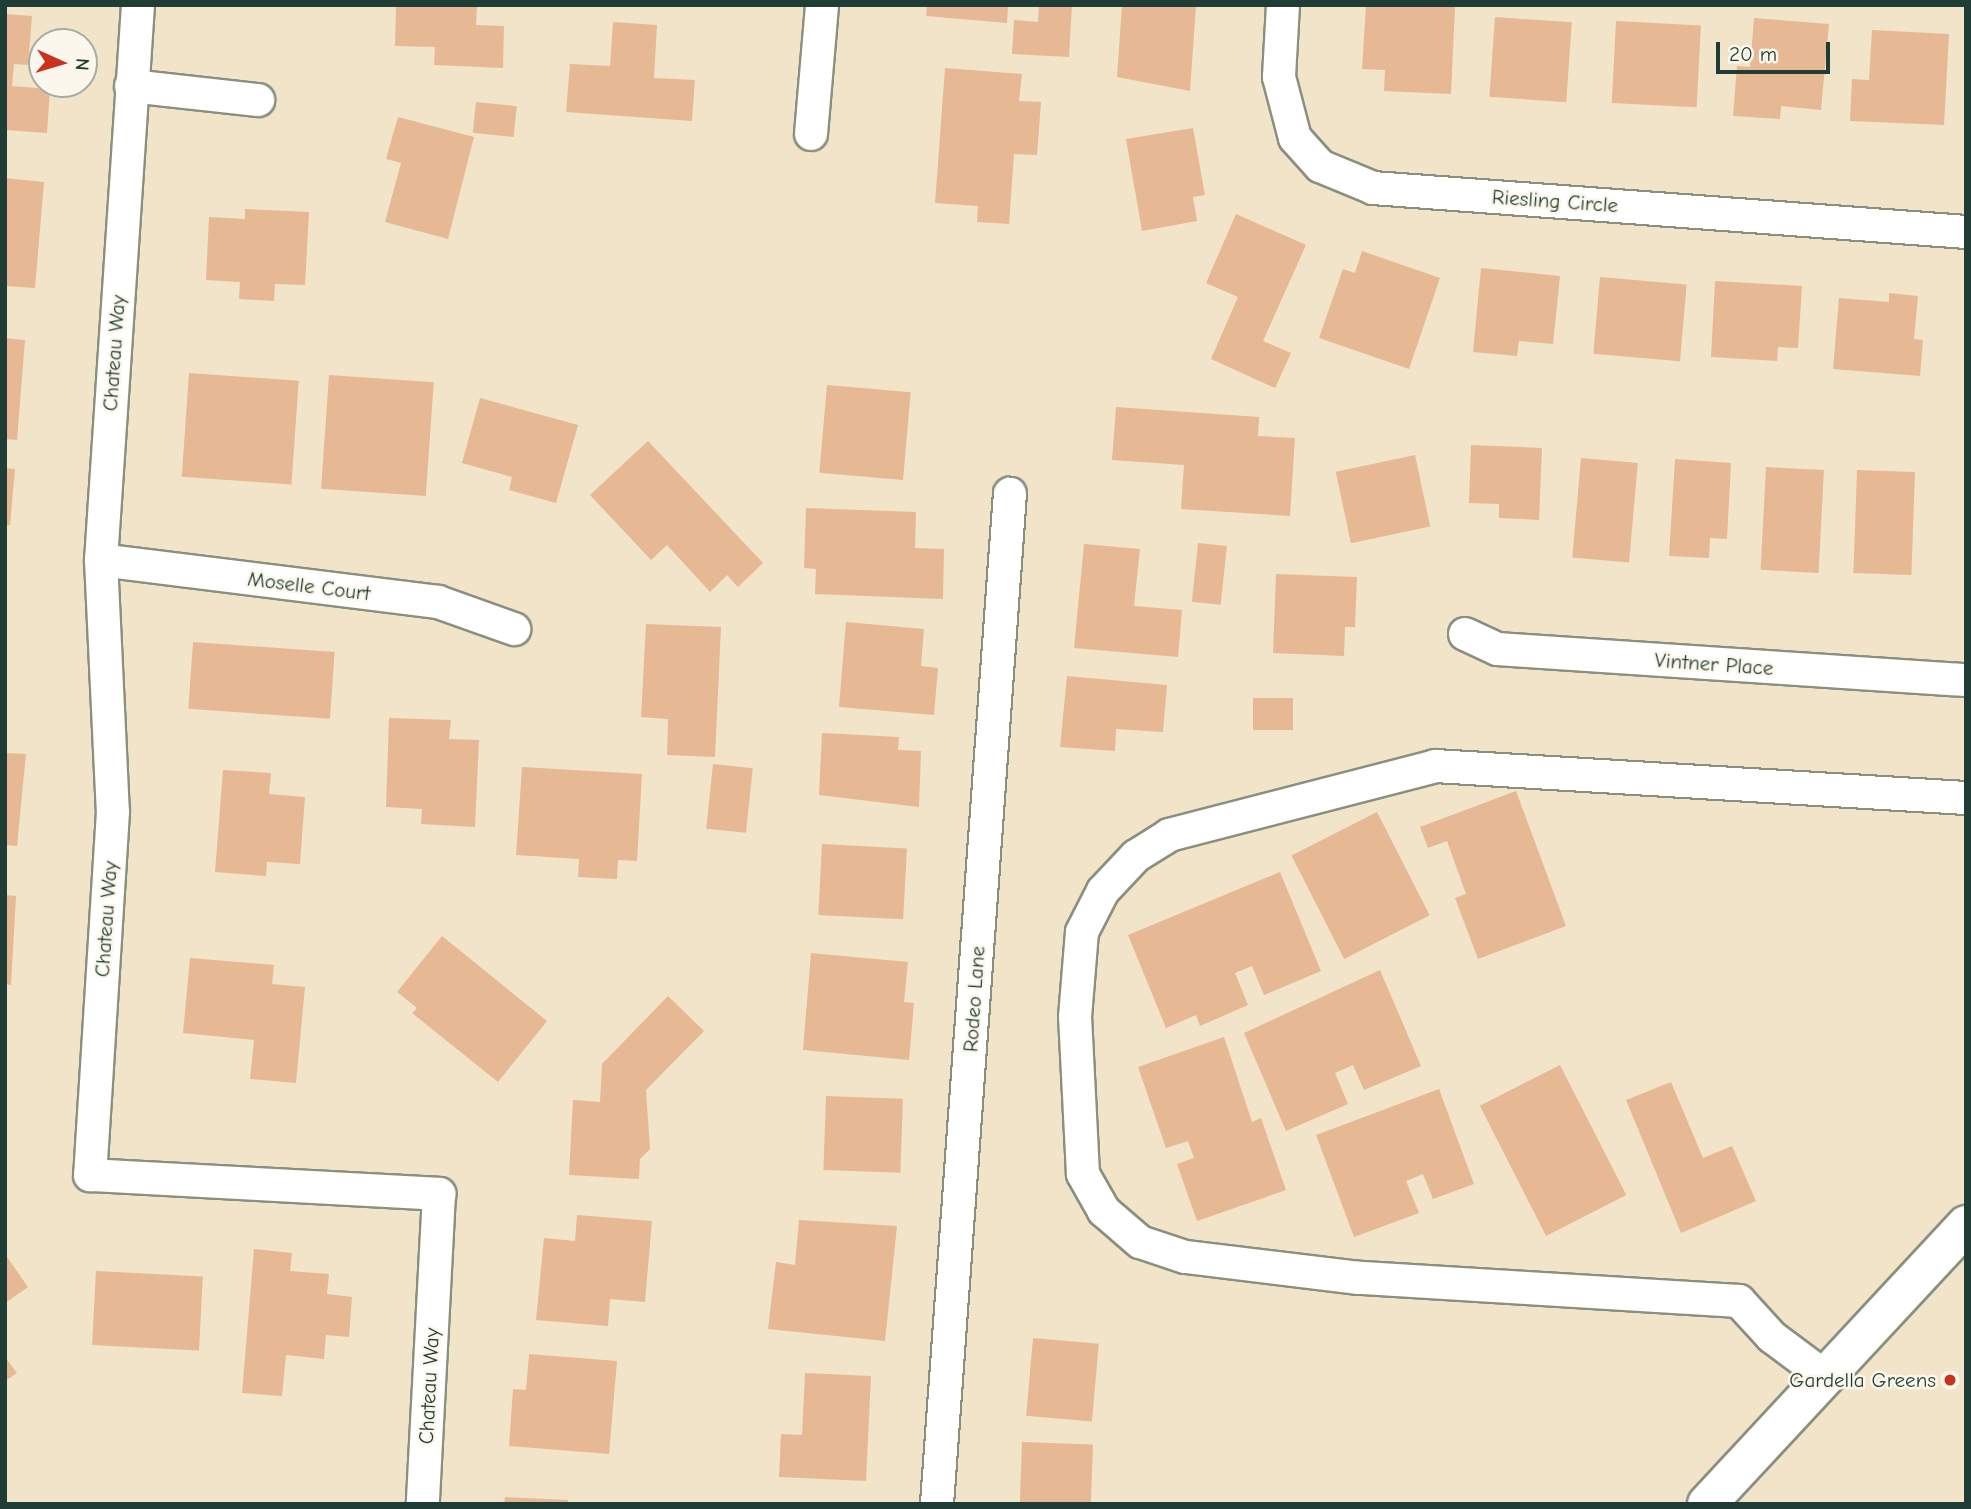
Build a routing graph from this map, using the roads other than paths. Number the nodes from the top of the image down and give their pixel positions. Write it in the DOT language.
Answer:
graph roads {
  1 [pos="138,5"];
  2 [pos="822,5"];
  3 [pos="1283,5"];
  4 [pos="131,86"];
  5 [pos="258,100"];
  6 [pos="811,134"];
  7 [pos="1966,232"];
  8 [pos="1010,494"];
  9 [pos="101,560"];
  10 [pos="514,629"];
  11 [pos="1465,634"];
  12 [pos="1966,680"];
  13 [pos="1966,798"];
  14 [pos="1966,1225"];
  15 [pos="1827,1378"];
  16 [pos="423,1504"];
  17 [pos="937,1504"];
  18 [pos="1707,1504"];
  1 -- 4 [label="street, Chateau Way"];
  2 -- 6 [label="street"];
  3 -- 7 [label="street, Riesling Circle"];
  4 -- 5 [label="street"];
  4 -- 9 [label="street, Chateau Way"];
  8 -- 17 [label="street, Rodeo Lane"];
  9 -- 10 [label="street, Moselle Court"];
  9 -- 16 [label="street, Chateau Way"];
  11 -- 12 [label="street, Vintner Place"];
  13 -- 15 [label="street"];
  14 -- 15 [label="main road"];
  15 -- 18 [label="main road"];
}
